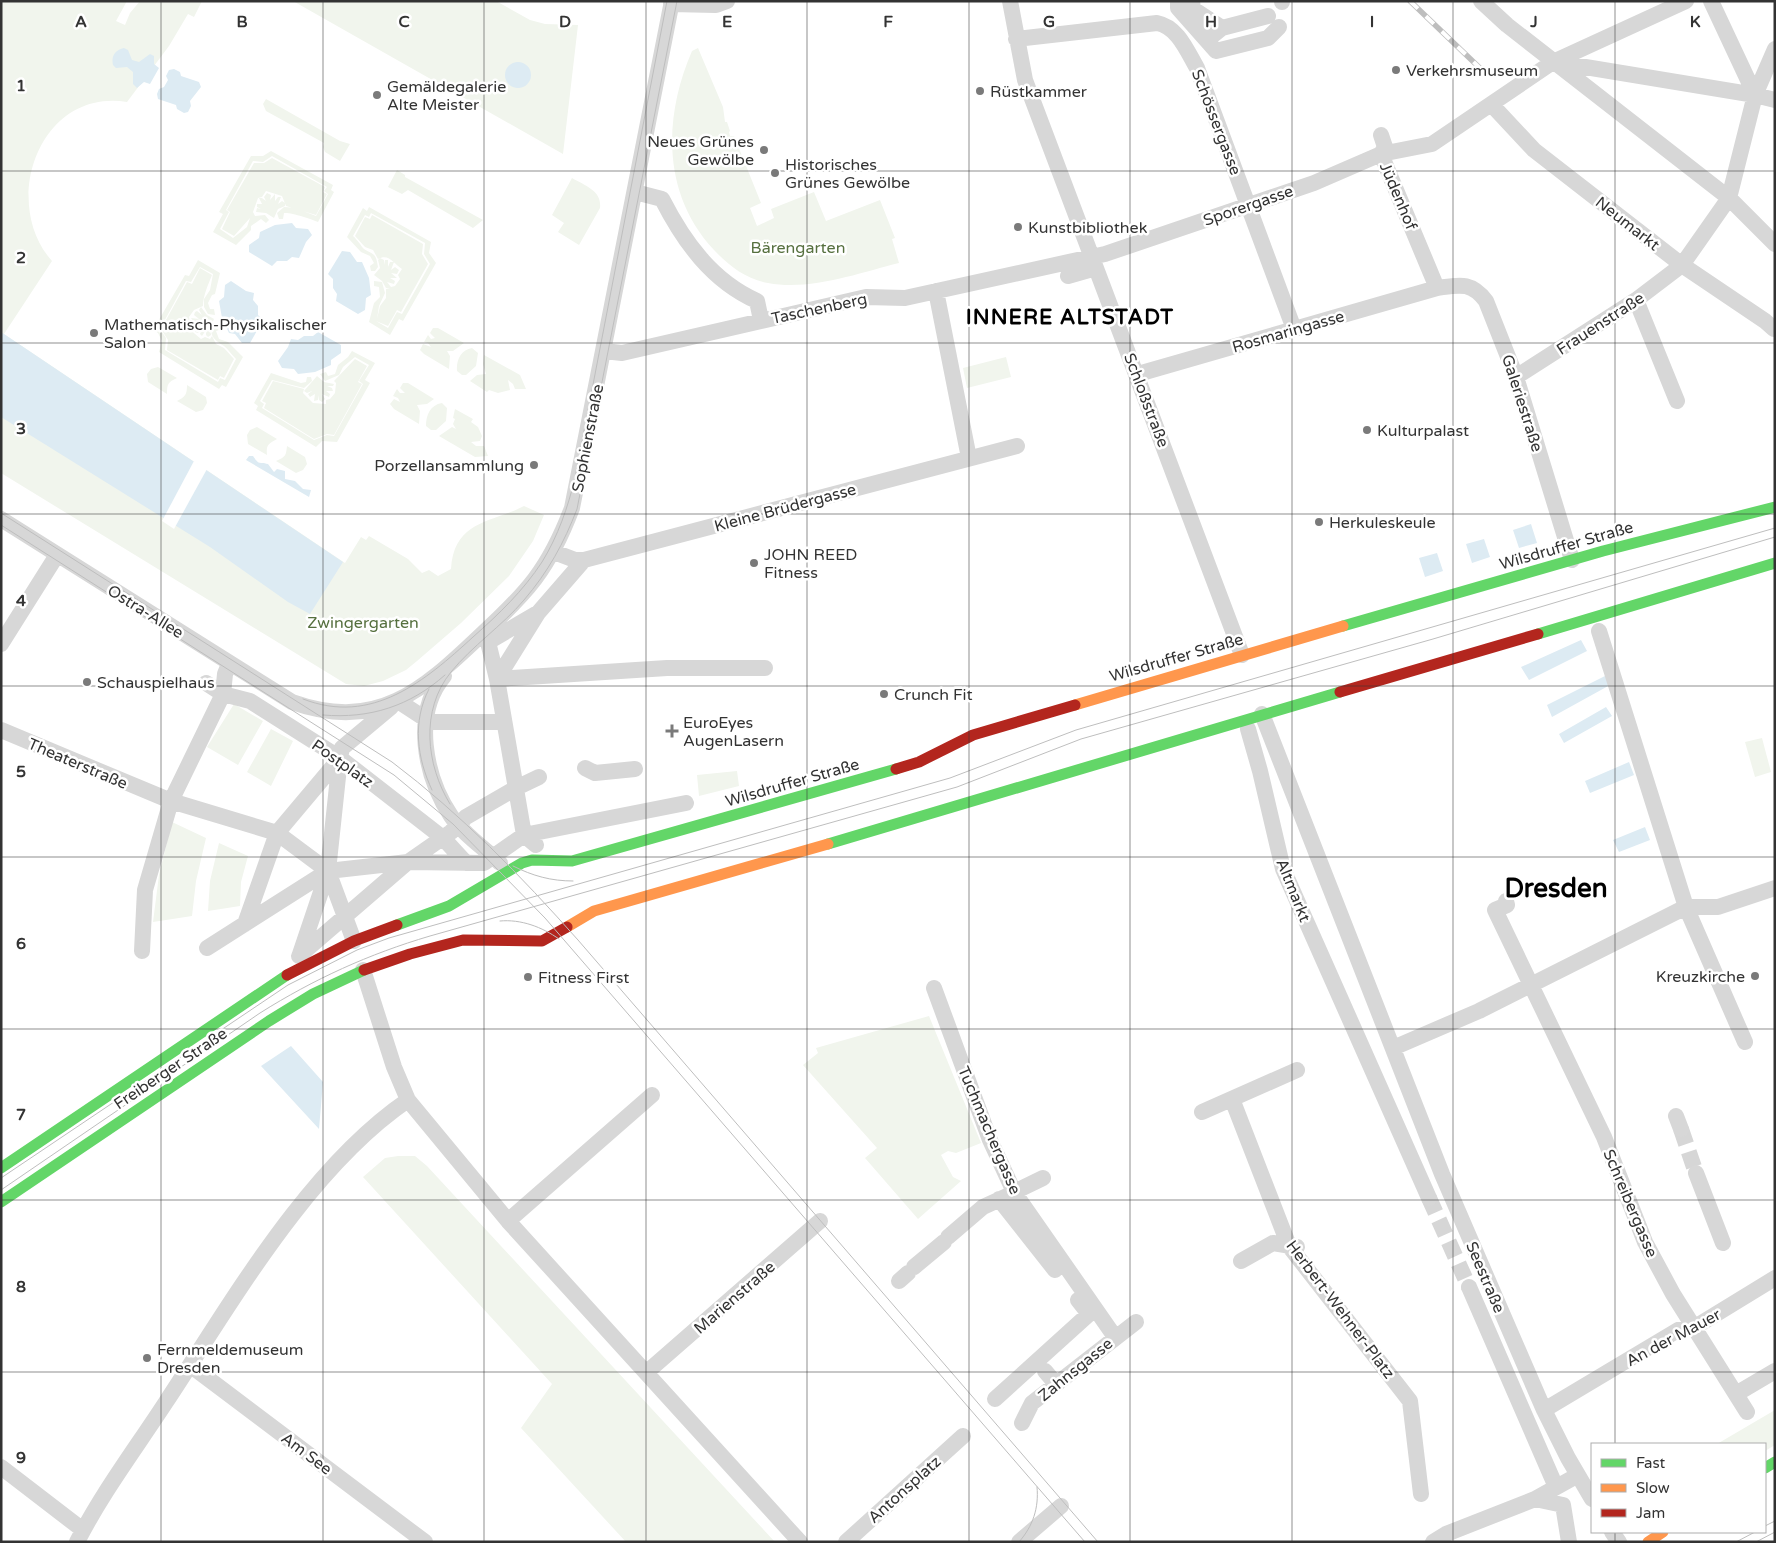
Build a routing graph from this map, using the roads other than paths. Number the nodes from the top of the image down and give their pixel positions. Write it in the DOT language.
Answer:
graph roads {
  1 [pos="727,1"];
  2 [pos="1010,1"];
  3 [pos="1178,1"];
  4 [pos="1192,1"];
  5 [pos="1481,1"];
  6 [pos="1686,1"];
  7 [pos="1711,1"];
  8 [pos="671,3"];
  9 [pos="1016,39"];
  10 [pos="1775,49"];
  11 [pos="1553,62"];
  12 [pos="1755,95"];
  13 [pos="1775,100"];
  14 [pos="1492,104"];
  15 [pos="1381,135"];
  16 [pos="1381,154"];
  17 [pos="635,192"];
  18 [pos="1729,198"];
  19 [pos="1249,205"];
  20 [pos="1775,244"];
  21 [pos="1094,262"];
  22 [pos="1682,264"];
  23 [pos="1068,276"];
  24 [pos="1437,288"];
  25 [pos="936,291"];
  26 [pos="1636,300"];
  27 [pos="950,304"];
  28 [pos="762,320"];
  29 [pos="1774,328"];
  30 [pos="1294,329"];
  31 [pos="604,351"];
  32 [pos="1138,374"];
  33 [pos="1516,377"];
  34 [pos="1677,401"];
  35 [pos="1017,446"];
  36 [pos="969,458"];
  37 [pos="1775,507"];
  38 [pos="1,519"];
  39 [pos="554,552"];
  40 [pos="58,555"];
  41 [pos="584,560"];
  42 [pos="1572,560"];
  43 [pos="1775,563"];
  44 [pos="538,613"];
  45 [pos="1599,631"];
  46 [pos="485,638"];
  47 [pos="1,644"];
  48 [pos="1242,655"];
  49 [pos="459,656"];
  50 [pos="229,664"];
  51 [pos="766,668"];
  52 [pos="497,679"];
  53 [pos="206,683"];
  54 [pos="223,694"];
  55 [pos="398,701"];
  56 [pos="292,702"];
  57 [pos="1262,714"];
  58 [pos="426,721"];
  59 [pos="504,722"];
  60 [pos="1248,729"];
  61 [pos="1,730"];
  62 [pos="341,753"];
  63 [pos="636,769"];
  64 [pos="592,774"];
  65 [pos="539,777"];
  66 [pos="516,788"];
  67 [pos="157,795"];
  68 [pos="686,803"];
  69 [pos="451,832"];
  70 [pos="277,833"];
  71 [pos="530,840"];
  72 [pos="492,856"];
  73 [pos="408,862"];
  74 [pos="466,863"];
  75 [pos="328,871"];
  76 [pos="507,871"];
  77 [pos="1775,888"];
  78 [pos="1505,899"];
  79 [pos="1686,907"];
  80 [pos="345,916"];
  81 [pos="245,924"];
  82 [pos="354,941"];
  83 [pos="207,948"];
  84 [pos="142,951"];
  85 [pos="302,960"];
  86 [pos="364,970"];
  87 [pos="1531,986"];
  88 [pos="934,988"];
  89 [pos="1745,1042"];
  90 [pos="1356,1045"];
  91 [pos="1393,1048"];
  92 [pos="1296,1070"];
  93 [pos="652,1095"];
  94 [pos="1232,1099"];
  95 [pos="408,1100"];
  96 [pos="1202,1112"];
  97 [pos="1,1168"];
  98 [pos="1696,1172"];
  99 [pos="1043,1178"];
  100 [pos="1007,1196"];
  101 [pos="1429,1198"];
  102 [pos="1,1202"];
  103 [pos="820,1221"];
  104 [pos="508,1222"];
  105 [pos="1722,1243"];
  106 [pos="1296,1247"];
  107 [pos="1241,1261"];
  108 [pos="907,1274"];
  109 [pos="1775,1278"];
  110 [pos="1469,1287"];
  111 [pos="1089,1314"];
  112 [pos="1136,1322"];
  113 [pos="1695,1327"];
  114 [pos="1115,1337"];
  115 [pos="190,1365"];
  116 [pos="1045,1371"];
  117 [pos="1775,1371"];
  118 [pos="647,1372"];
  119 [pos="1056,1384"];
  120 [pos="1736,1394"];
  121 [pos="994,1399"];
  122 [pos="1544,1410"];
  123 [pos="1747,1412"];
  124 [pos="1022,1423"];
  125 [pos="963,1436"];
  126 [pos="1,1467"];
  127 [pos="1571,1479"];
  128 [pos="1556,1487"];
  129 [pos="1421,1494"];
  130 [pos="1591,1497"];
  131 [pos="1536,1499"];
  132 [pos="1061,1506"];
  133 [pos="1662,1533"];
  134 [pos="80,1536"];
  135 [pos="425,1542"];
  136 [pos="800,1542"];
  137 [pos="846,1542"];
  138 [pos="1020,1542"];
  139 [pos="1433,1542"];
  140 [pos="1569,1542"];
  141 [pos="1648,1542"];
  1 -- 8 [label="street"];
  2 -- 9 [label="street, Schloßstraße"];
  3 -- 4 [label="street"];
  5 -- 11 [label="street"];
  6 -- 11 [label="street"];
  7 -- 12 [label="street"];
  8 -- 17 [label="street, Sophienstraße"];
  9 -- 19 [label="street, Schössergasse"];
  9 -- 21 [label="street, Schloßstraße"];
  10 -- 12 [label="street"];
  11 -- 12 [label="street"];
  11 -- 14 [label="street, Jüdenhof"];
  11 -- 18 [label="street"];
  12 -- 13 [label="street"];
  12 -- 18 [label="street"];
  14 -- 16 [label="street, Jüdenhof"];
  14 -- 22 [label="street, Neumarkt"];
  15 -- 16 [label="street"];
  16 -- 19 [label="street, Sporergasse"];
  16 -- 24 [label="street, Jüdenhof"];
  17 -- 28 [label="street, Taschenberg"];
  17 -- 31 [label="street, Sophienstraße"];
  18 -- 20 [label="street"];
  18 -- 22 [label="street, Frauenstraße"];
  19 -- 21 [label="street, Sporergasse"];
  19 -- 30 [label="street, Schössergasse"];
  21 -- 23 [label="street"];
  21 -- 25 [label="street, Taschenberg"];
  21 -- 32 [label="street, Schloßstraße"];
  22 -- 26 [label="street, Frauenstraße"];
  22 -- 29 [label="street, Neumarkt"];
  24 -- 30 [label="street, Rosmaringasse"];
  24 -- 33 [label="street, Galeriestraße"];
  25 -- 27 [label="street"];
  25 -- 28 [label="street, Taschenberg"];
  25 -- 36 [label="street"];
  26 -- 33 [label="street, Frauenstraße"];
  26 -- 34 [label="street"];
  28 -- 31 [label="street, Taschenberg"];
  30 -- 32 [label="street, Rosmaringasse"];
  31 -- 39 [label="street, Sophienstraße"];
  32 -- 48 [label="street, Schloßstraße"];
  33 -- 42 [label="street, Galeriestraße"];
  35 -- 36 [label="street, Kleine Brüdergasse"];
  36 -- 41 [label="street, Kleine Brüdergasse"];
  37 -- 42 [label="street, Wilsdruffer Straße"];
  38 -- 40 [label="street, Ostra-Allee"];
  39 -- 41 [label="street, Kleine Brüdergasse"];
  39 -- 46 [label="street, Sophienstraße"];
  40 -- 47 [label="street"];
  40 -- 50 [label="street, Ostra-Allee"];
  41 -- 44 [label="street"];
  42 -- 48 [label="street, Wilsdruffer Straße"];
  43 -- 57 [label="street"];
  44 -- 46 [label="street"];
  44 -- 52 [label="street"];
  45 -- 79 [label="street"];
  46 -- 49 [label="street, Sophienstraße"];
  46 -- 52 [label="street"];
  48 -- 76 [label="street, Wilsdruffer Straße"];
  49 -- 55 [label="street, Sophienstraße"];
  49 -- 58 [label="street, Postplatz"];
  50 -- 54 [label="street"];
  50 -- 56 [label="street, Ostra-Allee"];
  51 -- 52 [label="street"];
  52 -- 59 [label="street"];
  53 -- 54 [label="street, Postplatz"];
  54 -- 62 [label="street, Postplatz"];
  54 -- 67 [label="street"];
  55 -- 56 [label="street, Sophienstraße"];
  55 -- 58 [label="street"];
  55 -- 62 [label="street, Postplatz"];
  57 -- 86 [label="street"];
  57 -- 91 [label="street, Seestraße"];
  58 -- 59 [label="street"];
  58 -- 69 [label="street, Postplatz"];
  59 -- 66 [label="street"];
  60 -- 90 [label="street, Altmarkt"];
  61 -- 67 [label="street, Theaterstraße"];
  62 -- 69 [label="street, Postplatz"];
  62 -- 70 [label="street"];
  62 -- 75 [label="street"];
  63 -- 64 [label="street"];
  65 -- 66 [label="street"];
  66 -- 69 [label="street"];
  66 -- 71 [label="street"];
  67 -- 70 [label="street, Theaterstraße"];
  67 -- 84 [label="street"];
  68 -- 71 [label="street"];
  69 -- 72 [label="street, Postplatz"];
  69 -- 73 [label="street"];
  69 -- 74 [label="street, Postplatz"];
  70 -- 75 [label="street, Theaterstraße"];
  70 -- 81 [label="street"];
  71 -- 72 [label="street"];
  72 -- 74 [label="street"];
  72 -- 76 [label="street, Postplatz"];
  73 -- 74 [label="street"];
  73 -- 75 [label="street"];
  73 -- 80 [label="street"];
  75 -- 80 [label="street"];
  75 -- 81 [label="street"];
  75 -- 85 [label="street"];
  76 -- 82 [label="street"];
  77 -- 79 [label="street"];
  78 -- 87 [label="street, Schreibergasse"];
  79 -- 87 [label="street"];
  79 -- 89 [label="street"];
  80 -- 82 [label="street"];
  80 -- 85 [label="street"];
  81 -- 83 [label="street"];
  82 -- 85 [label="street, Freiberger Straße"];
  85 -- 97 [label="street, Freiberger Straße"];
  86 -- 95 [label="street"];
  86 -- 102 [label="street, Freiberger Straße"];
  87 -- 91 [label="street"];
  87 -- 113 [label="street, Schreibergasse"];
  88 -- 100 [label="street, Tuchmachergasse"];
  90 -- 91 [label="street"];
  90 -- 101 [label="street"];
  91 -- 122 [label="street, Seestraße"];
  92 -- 94 [label="street"];
  93 -- 104 [label="street"];
  94 -- 96 [label="street"];
  94 -- 106 [label="street, Herbert-Wehner-Platz"];
  95 -- 104 [label="street"];
  95 -- 115 [label="street"];
  98 -- 105 [label="street"];
  99 -- 100 [label="street"];
  100 -- 108 [label="street"];
  100 -- 111 [label="street, Tuchmachergasse"];
  100 -- 114 [label="street, Tuchmachergasse"];
  103 -- 118 [label="street, Marienstraße"];
  104 -- 118 [label="street"];
  106 -- 107 [label="street"];
  106 -- 129 [label="street, Herbert-Wehner-Platz"];
  109 -- 113 [label="street, An der Mauer"];
  110 -- 128 [label="street, Seestraße"];
  111 -- 121 [label="street, Zahnsgasse"];
  112 -- 114 [label="street, Zahnsgasse"];
  113 -- 120 [label="street, Schreibergasse"];
  113 -- 122 [label="street, An der Mauer"];
  114 -- 119 [label="street, Zahnsgasse"];
  115 -- 134 [label="street"];
  115 -- 135 [label="street, Am See"];
  116 -- 119 [label="street"];
  117 -- 120 [label="street"];
  118 -- 136 [label="street"];
  119 -- 124 [label="street, Zahnsgasse"];
  120 -- 123 [label="street, Schreibergasse"];
  122 -- 130 [label="street, Seestraße"];
  125 -- 137 [label="street, Antonsplatz"];
  126 -- 134 [label="street"];
  127 -- 128 [label="street"];
  128 -- 131 [label="street"];
  131 -- 139 [label="street"];
  131 -- 140 [label="street"];
  132 -- 138 [label="street"];
  133 -- 141 [label="street"];
}
